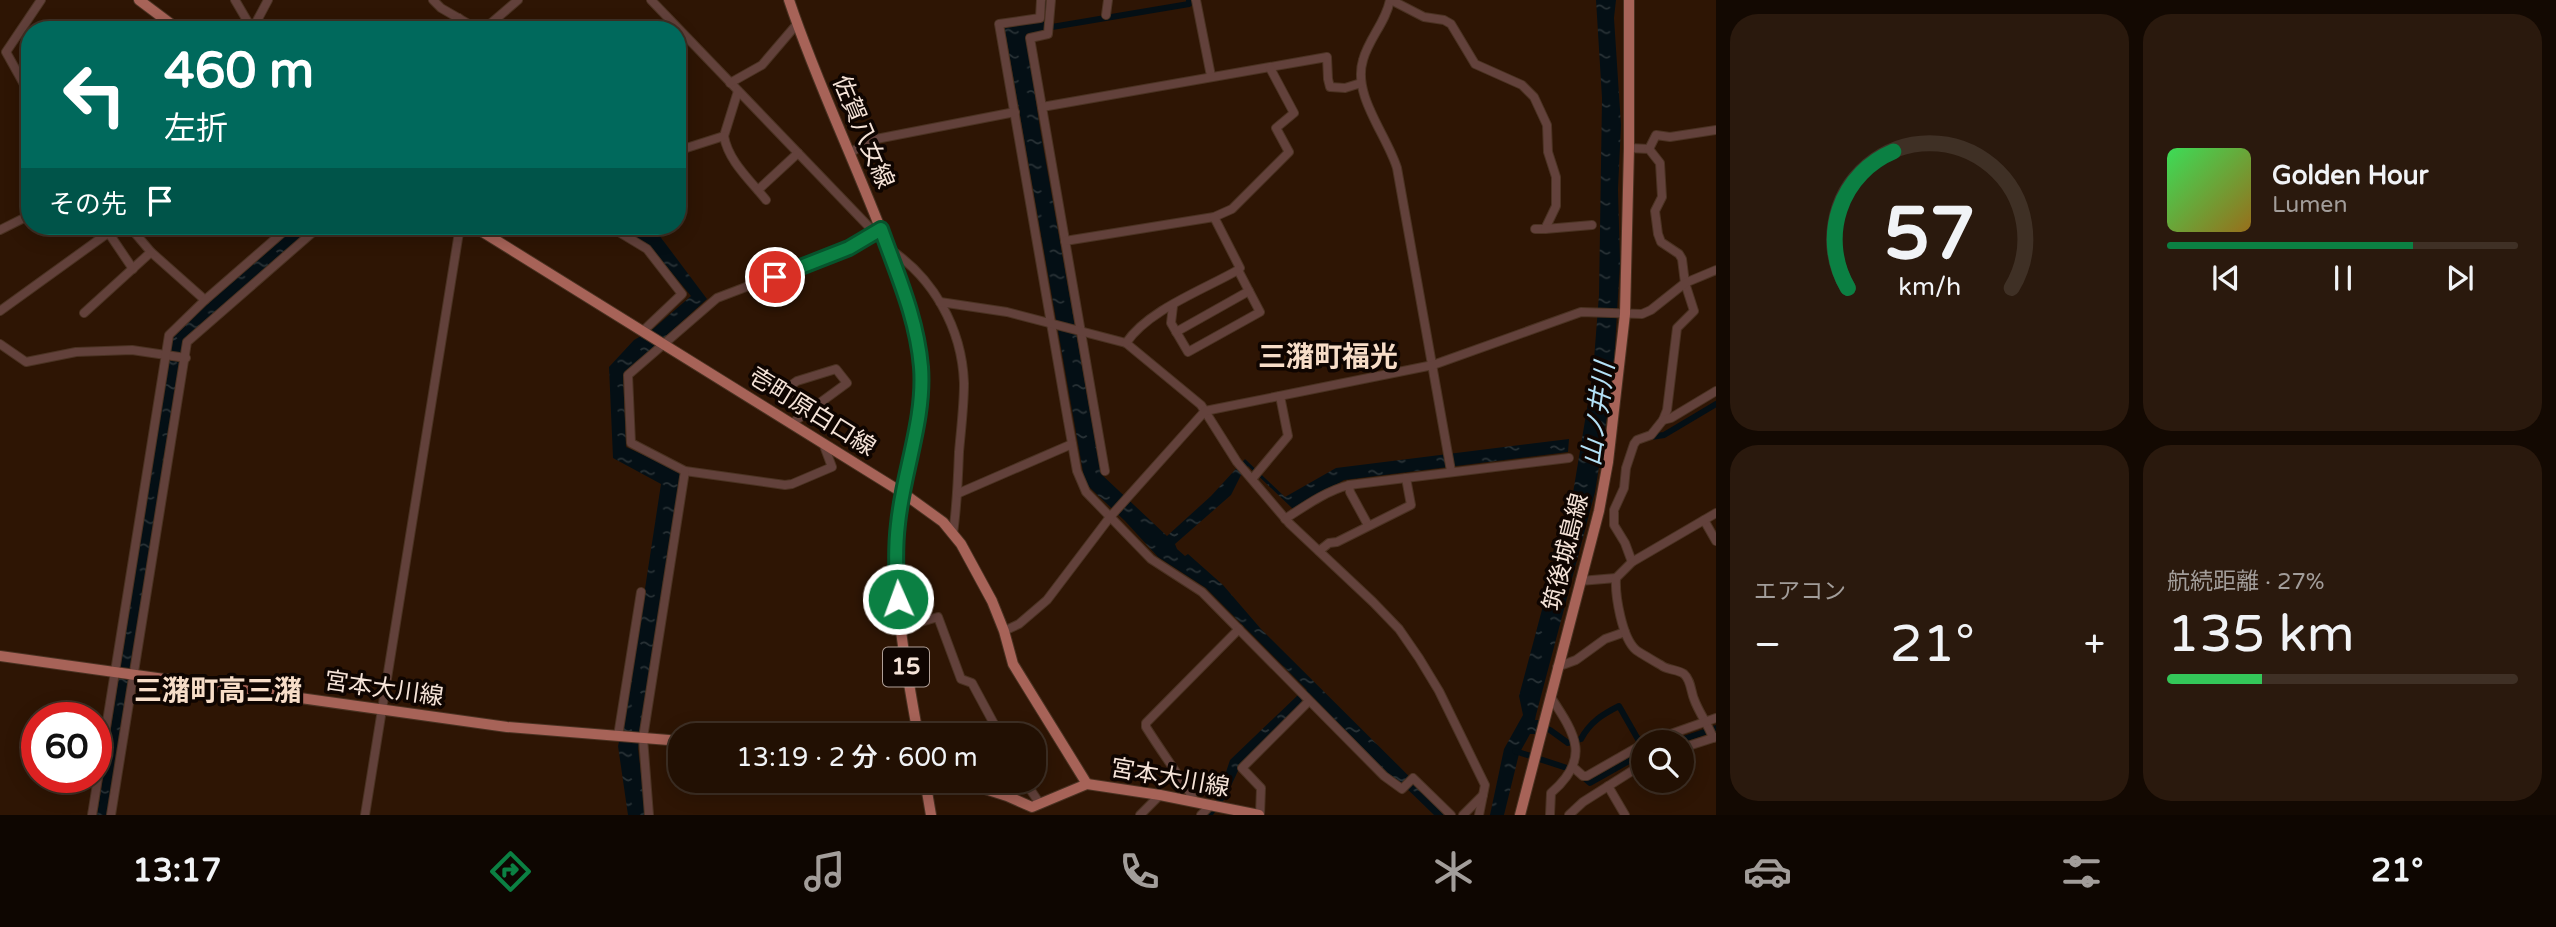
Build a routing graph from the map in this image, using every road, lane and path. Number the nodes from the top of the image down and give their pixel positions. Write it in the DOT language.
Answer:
graph roads {
  1 [pos="41,0"];
  2 [pos="139,0"];
  3 [pos="235,0"];
  4 [pos="268,0"];
  5 [pos="433,0"];
  6 [pos="518,0"];
  7 [pos="651,0"];
  8 [pos="789,0"];
  9 [pos="1041,0"];
  10 [pos="1051,0"];
  11 [pos="1108,0"];
  12 [pos="1196,0"];
  13 [pos="1391,0"];
  14 [pos="1629,0"];
  15 [pos="1106,15"];
  16 [pos="459,18"];
  17 [pos="27,21"];
  18 [pos="167,21"];
  19 [pos="247,21"];
  20 [pos="256,21"];
  21 [pos="456,21"];
  22 [pos="464,21"];
  23 [pos="492,21"];
  24 [pos="671,21"];
  25 [pos="797,24"];
  26 [pos="21,29"];
  27 [pos="686,37"];
  28 [pos="1270,68"];
  29 [pos="1211,76"];
  30 [pos="21,78"];
  31 [pos="730,83"];
  32 [pos="1361,83"];
  33 [pos="738,91"];
  34 [pos="1042,107"];
  35 [pos="1015,112"];
  36 [pos="1716,130"];
  37 [pos="724,136"];
  38 [pos="686,148"];
  39 [pos="1629,148"];
  40 [pos="1649,149"];
  41 [pos="798,153"];
  42 [pos="850,153"];
  43 [pos="758,190"];
  44 [pos="766,200"];
  45 [pos="1214,216"];
  46 [pos="21,220"];
  47 [pos="1592,225"];
  48 [pos="0,230"];
  49 [pos="877,230"];
  50 [pos="99,235"];
  51 [pos="109,235"];
  52 [pos="137,235"];
  53 [pos="280,235"];
  54 [pos="310,235"];
  55 [pos="459,235"];
  56 [pos="488,235"];
  57 [pos="624,235"];
  58 [pos="1065,242"];
  59 [pos="888,248"];
  60 [pos="151,252"];
  61 [pos="133,269"];
  62 [pos="1716,270"];
  63 [pos="1238,271"];
  64 [pos="1685,283"];
  65 [pos="1249,291"];
  66 [pos="205,300"];
  67 [pos="940,302"];
  68 [pos="1173,306"];
  69 [pos="0,311"];
  70 [pos="84,313"];
  71 [pos="1624,314"];
  72 [pos="1053,325"];
  73 [pos="1080,330"];
  74 [pos="644,332"];
  75 [pos="1176,332"];
  76 [pos="1126,343"];
  77 [pos="0,344"];
  78 [pos="662,344"];
  79 [pos="164,355"];
  80 [pos="186,358"];
  81 [pos="1433,365"];
  82 [pos="1716,391"];
  83 [pos="1280,396"];
  84 [pos="1205,411"];
  85 [pos="807,412"];
  86 [pos="1663,420"];
  87 [pos="791,424"];
  88 [pos="823,443"];
  89 [pos="1072,444"];
  90 [pos="1569,458"];
  91 [pos="1451,470"];
  92 [pos="685,471"];
  93 [pos="1105,471"];
  94 [pos="1406,478"];
  95 [pos="1252,479"];
  96 [pos="1349,485"];
  97 [pos="958,493"];
  98 [pos="903,494"];
  99 [pos="1716,513"];
  100 [pos="1112,516"];
  101 [pos="1285,519"];
  102 [pos="1704,520"];
  103 [pos="1368,525"];
  104 [pos="953,533"];
  105 [pos="1716,541"];
  106 [pos="1319,551"];
  107 [pos="1632,562"];
  108 [pos="1616,578"];
  109 [pos="1580,581"];
  110 [pos="641,592"];
  111 [pos="900,628"];
  112 [pos="1239,629"];
  113 [pos="1004,631"];
  114 [pos="1625,632"];
  115 [pos="0,656"];
  116 [pos="1557,667"];
  117 [pos="117,672"];
  118 [pos="134,675"];
  119 [pos="1550,696"];
  120 [pos="1309,701"];
  121 [pos="383,710"];
  122 [pos="1712,720"];
  123 [pos="916,723"];
  124 [pos="994,723"];
  125 [pos="1683,730"];
  126 [pos="620,736"];
  127 [pos="641,738"];
  128 [pos="1714,738"];
  129 [pos="668,740"];
  130 [pos="1694,744"];
  131 [pos="1631,751"];
  132 [pos="1573,767"];
  133 [pos="1631,772"];
  134 [pos="1087,784"];
  135 [pos="1608,786"];
  136 [pos="928,793"];
  137 [pos="998,793"];
  138 [pos="1484,793"];
  139 [pos="1160,796"];
  140 [pos="1193,803"];
  141 [pos="1210,806"];
  142 [pos="1032,809"];
  143 [pos="92,815"];
  144 [pos="111,815"];
  145 [pos="365,815"];
  146 [pos="649,815"];
  147 [pos="931,815"];
  148 [pos="1140,815"];
  149 [pos="1201,815"];
  150 [pos="1260,815"];
  151 [pos="1451,815"];
  152 [pos="1463,815"];
  153 [pos="1479,815"];
  154 [pos="1520,815"];
  155 [pos="1550,815"];
  156 [pos="1569,815"];
  157 [pos="1625,815"];
  1 -- 17 [label="street"];
  2 -- 18 [label="main road"];
  3 -- 19 [label="street"];
  4 -- 20 [label="street"];
  5 -- 16 [label="street"];
  6 -- 23 [label="street"];
  7 -- 24 [label="street"];
  8 -- 25 [label="main road, 佐賀八女線 / 15"];
  9 -- 35 [label="street"];
  10 -- 34 [label="street"];
  11 -- 15 [label="street"];
  12 -- 29 [label="street"];
  13 -- 32 [label="street"];
  13 -- 47 [label="street"];
  14 -- 39 [label="main road, 筑後城島線"];
  16 -- 21 [label="street"];
  16 -- 22 [label="street"];
  25 -- 31 [label="street"];
  25 -- 42 [label="main road, 佐賀八女線 / 15"];
  26 -- 30 [label="street"];
  27 -- 31 [label="street"];
  28 -- 29 [label="street"];
  28 -- 32 [label="street"];
  28 -- 45 [label="street"];
  29 -- 34 [label="street"];
  31 -- 33 [label="street"];
  32 -- 81 [label="street"];
  33 -- 37 [label="street"];
  33 -- 41 [label="street"];
  34 -- 58 [label="street"];
  35 -- 42 [label="street"];
  35 -- 72 [label="street"];
  36 -- 40 [label="street"];
  37 -- 38 [label="street"];
  37 -- 43 [label="street"];
  39 -- 40 [label="street"];
  39 -- 71 [label="main road, 筑後城島線"];
  40 -- 64 [label="street"];
  41 -- 43 [label="street"];
  41 -- 49 [label="street"];
  42 -- 49 [label="main road, 佐賀八女線 / 15"];
  43 -- 44 [label="street"];
  45 -- 58 [label="street"];
  45 -- 63 [label="street"];
  46 -- 48 [label="street"];
  49 -- 59 [label="main road, 佐賀八女線 / 15"];
  49 -- 78 [label="street"];
  50 -- 69 [label="street"];
  51 -- 61 [label="street"];
  52 -- 60 [label="street"];
  53 -- 66 [label="street"];
  54 -- 80 [label="street"];
  55 -- 121 [label="street"];
  56 -- 74 [label="main road, 壱町原白口線"];
  57 -- 74 [label="street"];
  58 -- 73 [label="street"];
  59 -- 67 [label="street"];
  59 -- 98 [label="main road, 佐賀八女線 / 15"];
  60 -- 61 [label="street"];
  60 -- 66 [label="street"];
  61 -- 70 [label="street"];
  62 -- 64 [label="street"];
  63 -- 65 [label="street"];
  63 -- 68 [label="street"];
  64 -- 71 [label="street"];
  64 -- 86 [label="street"];
  65 -- 75 [label="street"];
  65 -- 75 [label="street"];
  66 -- 79 [label="street"];
  67 -- 72 [label="street"];
  67 -- 97 [label="street"];
  68 -- 75 [label="street"];
  68 -- 76 [label="street"];
  71 -- 81 [label="street"];
  71 -- 109 [label="main road, 筑後城島線"];
  72 -- 73 [label="street"];
  72 -- 89 [label="street"];
  73 -- 76 [label="street"];
  73 -- 93 [label="street"];
  74 -- 78 [label="main road, 壱町原白口線"];
  76 -- 84 [label="street"];
  77 -- 79 [label="street"];
  78 -- 87 [label="main road, 壱町原白口線"];
  78 -- 92 [label="street"];
  79 -- 80 [label="street"];
  79 -- 117 [label="street"];
  80 -- 118 [label="street"];
  81 -- 83 [label="street"];
  81 -- 91 [label="street"];
  82 -- 86 [label="street"];
  83 -- 84 [label="street"];
  83 -- 95 [label="street"];
  84 -- 95 [label="street"];
  84 -- 100 [label="street"];
  85 -- 85 [label="street"];
  85 -- 87 [label="street"];
  86 -- 107 [label="street"];
  87 -- 88 [label="main road, 壱町原白口線"];
  88 -- 92 [label="street"];
  88 -- 98 [label="main road, 壱町原白口線"];
  89 -- 97 [label="street"];
  89 -- 100 [label="street"];
  90 -- 91 [label="street"];
  91 -- 94 [label="street"];
  92 -- 127 [label="street"];
  94 -- 96 [label="street"];
  94 -- 103 [label="street"];
  95 -- 101 [label="street"];
  96 -- 101 [label="street"];
  96 -- 103 [label="street"];
  97 -- 104 [label="street"];
  98 -- 104 [label="main road, 壱町原白口線"];
  98 -- 111 [label="main road, 佐賀八女線 / 15"];
  99 -- 102 [label="street"];
  100 -- 112 [label="street"];
  100 -- 113 [label="street"];
  101 -- 106 [label="street"];
  102 -- 105 [label="street"];
  102 -- 107 [label="street"];
  103 -- 106 [label="street"];
  104 -- 113 [label="main road, 壱町原白口線"];
  106 -- 138 [label="street"];
  107 -- 108 [label="street"];
  108 -- 109 [label="street"];
  108 -- 114 [label="street"];
  109 -- 116 [label="main road, 筑後城島線"];
  110 -- 126 [label="street"];
  111 -- 123 [label="main road, 佐賀八女線 / 15"];
  111 -- 124 [label="street"];
  112 -- 120 [label="street"];
  112 -- 140 [label="street"];
  113 -- 134 [label="main road, 壱町原白口線"];
  114 -- 116 [label="street"];
  114 -- 122 [label="street"];
  115 -- 117 [label="main road, 宮本大川線"];
  116 -- 119 [label="main road, 筑後城島線"];
  117 -- 118 [label="main road, 宮本大川線"];
  117 -- 143 [label="street"];
  118 -- 121 [label="main road, 宮本大川線"];
  118 -- 144 [label="street"];
  119 -- 132 [label="street"];
  119 -- 154 [label="main road, 筑後城島線"];
  120 -- 150 [label="street"];
  120 -- 151 [label="street"];
  121 -- 126 [label="main road, 宮本大川線"];
  121 -- 145 [label="street"];
  122 -- 125 [label="street"];
  122 -- 128 [label="street"];
  126 -- 127 [label="main road, 宮本大川線"];
  127 -- 129 [label="main road, 宮本大川線"];
  127 -- 146 [label="street"];
  128 -- 130 [label="street"];
  131 -- 132 [label="street"];
  132 -- 155 [label="street"];
  133 -- 135 [label="street"];
  134 -- 139 [label="main road, 宮本大川線"];
  134 -- 142 [label="main road, 宮本大川線"];
  135 -- 156 [label="street"];
  135 -- 157 [label="street"];
  136 -- 147 [label="main road"];
  137 -- 142 [label="main road"];
  138 -- 152 [label="street"];
  138 -- 153 [label="street"];
  139 -- 140 [label="main road, 宮本大川線"];
  139 -- 148 [label="street"];
  140 -- 141 [label="main road, 宮本大川線"];
  141 -- 149 [label="street"];
  141 -- 150 [label="main road, 宮本大川線"];
}
